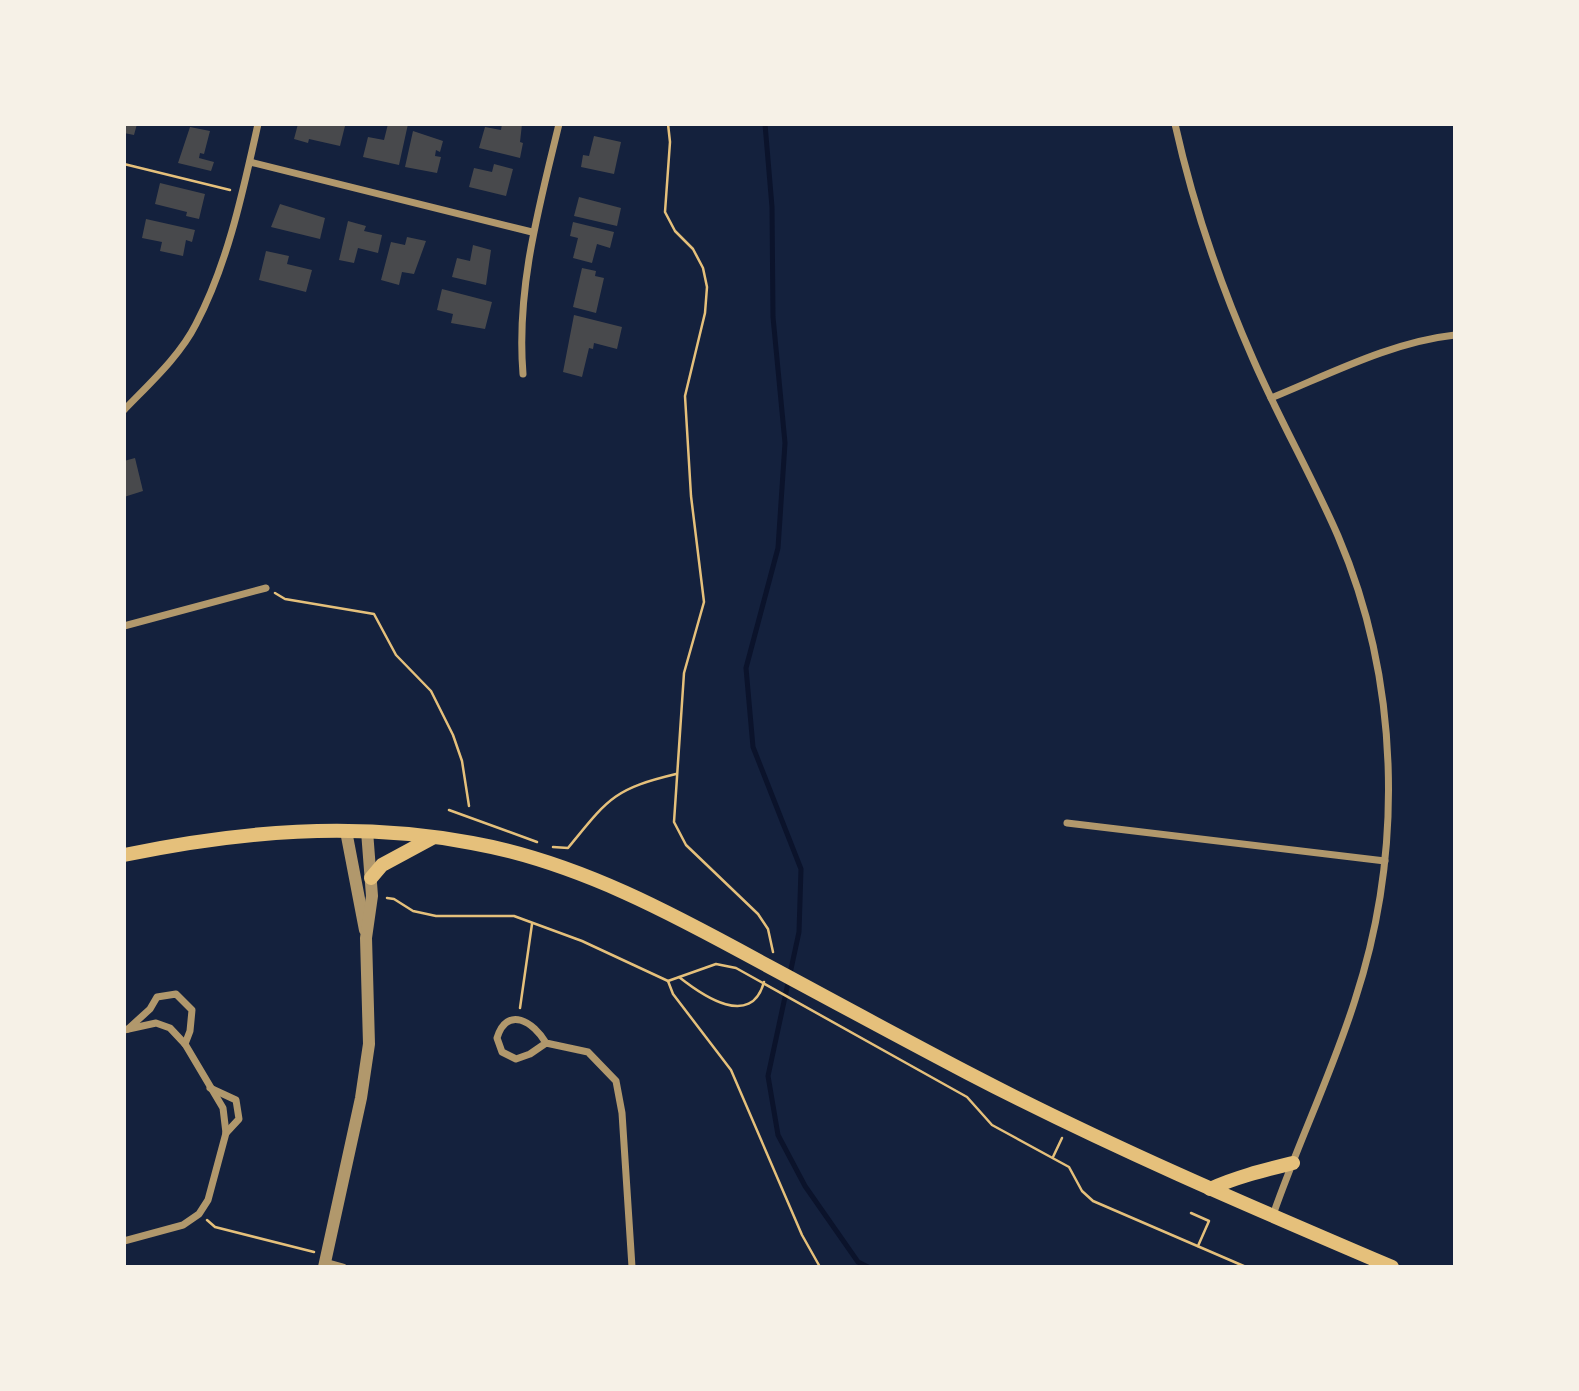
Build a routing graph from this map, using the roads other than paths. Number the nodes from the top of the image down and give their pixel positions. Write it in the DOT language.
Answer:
graph roads {
  1 [pos="258,124"];
  2 [pos="559,124"];
  3 [pos="1175,124"];
  4 [pos="250,162"];
  5 [pos="532,232"];
  6 [pos="1455,335"];
  7 [pos="523,374"];
  8 [pos="1271,398"];
  9 [pos="124,410"];
  10 [pos="266,589"];
  11 [pos="124,626"];
  12 [pos="1067,823"];
  13 [pos="346,831"];
  14 [pos="367,831"];
  15 [pos="432,838"];
  16 [pos="124,855"];
  17 [pos="1385,861"];
  18 [pos="371,878"];
  19 [pos="366,937"];
  20 [pos="126,1029"];
  21 [pos="546,1043"];
  22 [pos="186,1044"];
  23 [pos="210,1088"];
  24 [pos="226,1133"];
  25 [pos="1293,1163"];
  26 [pos="1210,1189"];
  27 [pos="1272,1216"];
  28 [pos="125,1241"];
  29 [pos="325,1262"];
  30 [pos="343,1267"];
  31 [pos="632,1267"];
  32 [pos="1392,1267"];
  1 -- 4 [label="street"];
  2 -- 5 [label="street"];
  3 -- 8 [label="street"];
  4 -- 5 [label="street"];
  4 -- 9 [label="street"];
  5 -- 7 [label="street"];
  6 -- 8 [label="street"];
  8 -- 17 [label="street"];
  10 -- 11 [label="street"];
  12 -- 17 [label="street"];
  13 -- 14 [label="main road"];
  13 -- 16 [label="main road"];
  13 -- 19 [label="street"];
  14 -- 15 [label="main road"];
  14 -- 18 [label="street"];
  15 -- 18 [label="main road"];
  15 -- 26 [label="main road"];
  17 -- 25 [label="street"];
  18 -- 19 [label="street"];
  19 -- 29 [label="street"];
  20 -- 22 [label="street"];
  20 -- 22 [label="street"];
  21 -- 21 [label="street"];
  21 -- 31 [label="street"];
  22 -- 23 [label="street"];
  23 -- 24 [label="street"];
  23 -- 24 [label="street"];
  24 -- 28 [label="street"];
  25 -- 26 [label="main road"];
  25 -- 27 [label="street"];
  26 -- 27 [label="main road"];
  27 -- 32 [label="main road"];
  29 -- 30 [label="street"];
}
